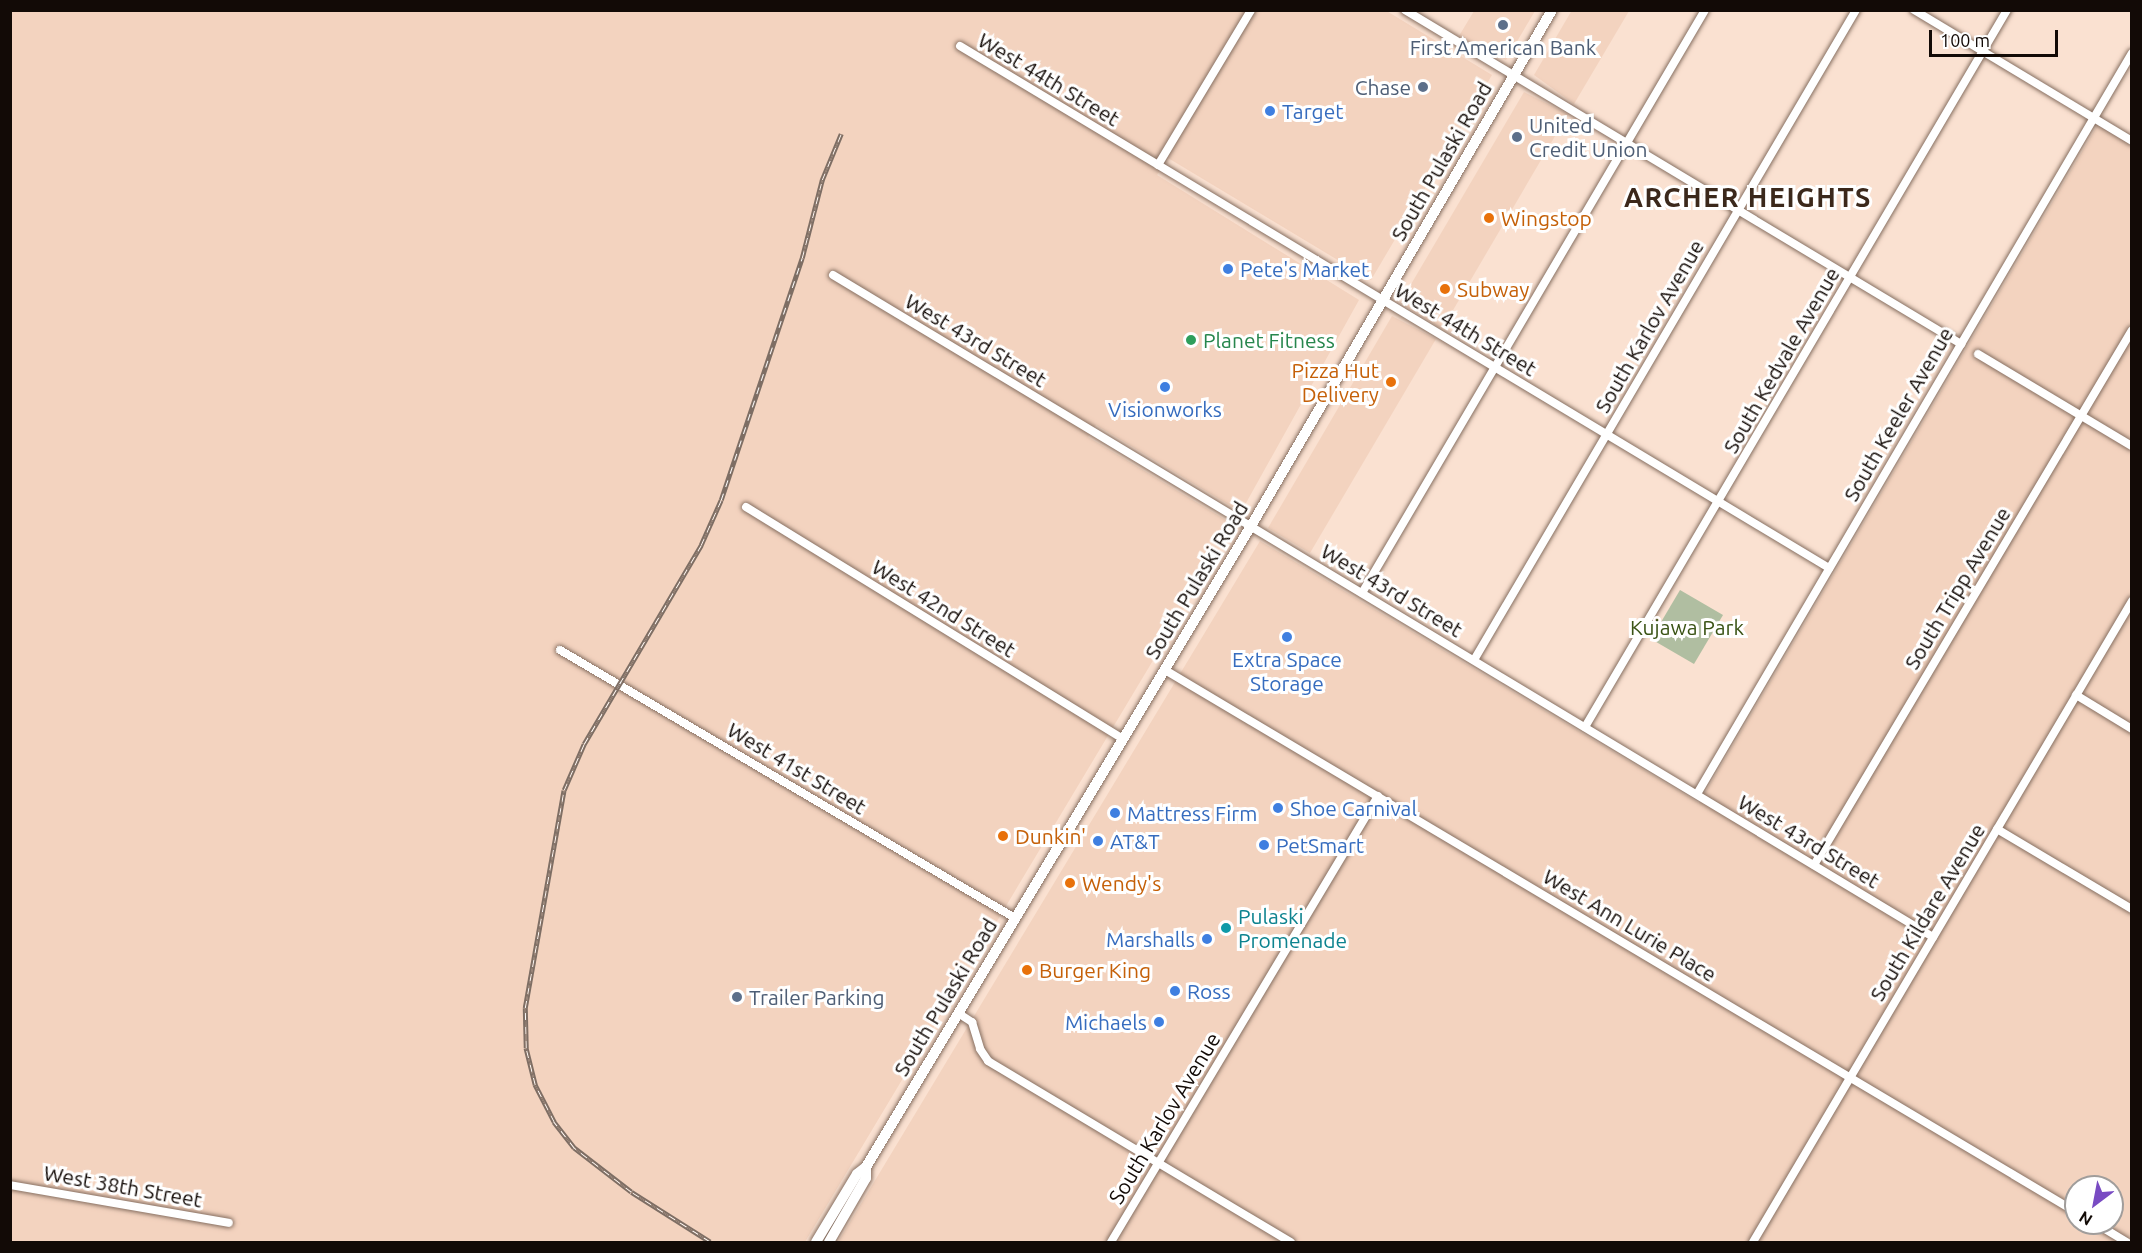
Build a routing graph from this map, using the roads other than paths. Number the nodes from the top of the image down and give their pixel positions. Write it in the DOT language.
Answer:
graph roads {
  1 [pos="1251,10"];
  2 [pos="1405,10"];
  3 [pos="1552,10"];
  4 [pos="1705,10"];
  5 [pos="1856,10"];
  6 [pos="1914,10"];
  7 [pos="2007,10"];
  8 [pos="960,46"];
  9 [pos="1983,52"];
  10 [pos="2132,53"];
  11 [pos="1514,76"];
  12 [pos="2094,118"];
  13 [pos="2132,141"];
  14 [pos="1627,143"];
  15 [pos="1158,165"];
  16 [pos="1738,210"];
  17 [pos="833,275"];
  18 [pos="1850,277"];
  19 [pos="1383,300"];
  20 [pos="2132,330"];
  21 [pos="1960,344"];
  22 [pos="1978,354"];
  23 [pos="1495,367"];
  24 [pos="2081,416"];
  25 [pos="1606,434"];
  26 [pos="2132,446"];
  27 [pos="1718,502"];
  28 [pos="746,507"];
  29 [pos="1251,526"];
  30 [pos="1829,568"];
  31 [pos="1362,593"];
  32 [pos="2132,601"];
  33 [pos="560,650"];
  34 [pos="1474,660"];
  35 [pos="1165,669"];
  36 [pos="2076,695"];
  37 [pos="1585,727"];
  38 [pos="2132,729"];
  39 [pos="1123,739"];
  40 [pos="1697,794"];
  41 [pos="1378,795"];
  42 [pos="1996,829"];
  43 [pos="1814,865"];
  44 [pos="2132,909"];
  45 [pos="1015,918"];
  46 [pos="1933,936"];
  47 [pos="958,1012"];
  48 [pos="1850,1078"];
  49 [pos="1158,1163"];
  50 [pos="866,1167"];
  51 [pos="10,1185"];
  52 [pos="2064,1205"];
  53 [pos="229,1223"];
  54 [pos="816,1242"];
  55 [pos="829,1242"];
  56 [pos="1111,1242"];
  57 [pos="1291,1242"];
  58 [pos="1753,1242"];
  1 -- 15 [label="street"];
  2 -- 11 [label="street"];
  3 -- 11 [label="main road, South Pulaski Road"];
  4 -- 14 [label="street"];
  5 -- 16 [label="street, South Karlov Avenue"];
  6 -- 9 [label="street"];
  7 -- 9 [label="street, South Kedvale Avenue"];
  8 -- 15 [label="street, West 44th Street"];
  9 -- 12 [label="street"];
  9 -- 18 [label="street, South Kedvale Avenue"];
  10 -- 12 [label="street, South Keeler Avenue"];
  11 -- 14 [label="street"];
  11 -- 19 [label="main road, South Pulaski Road"];
  12 -- 13 [label="street"];
  12 -- 21 [label="street, South Keeler Avenue"];
  14 -- 16 [label="street"];
  14 -- 23 [label="street"];
  15 -- 19 [label="street, West 44th Street"];
  16 -- 18 [label="street"];
  16 -- 25 [label="street, South Karlov Avenue"];
  17 -- 29 [label="street, West 43rd Street"];
  18 -- 21 [label="street"];
  18 -- 27 [label="street, South Kedvale Avenue"];
  19 -- 23 [label="street, West 44th Street"];
  19 -- 29 [label="main road, South Pulaski Road"];
  20 -- 24 [label="street, South Tripp Avenue"];
  21 -- 30 [label="street, South Keeler Avenue"];
  22 -- 24 [label="street"];
  23 -- 25 [label="street, West 44th Street"];
  23 -- 31 [label="street"];
  24 -- 26 [label="street"];
  24 -- 43 [label="street, South Tripp Avenue"];
  25 -- 27 [label="street, West 44th Street"];
  25 -- 34 [label="street, South Karlov Avenue"];
  27 -- 30 [label="street, West 44th Street"];
  27 -- 37 [label="street, South Kedvale Avenue"];
  28 -- 39 [label="street, West 42nd Street"];
  29 -- 31 [label="street, West 43rd Street"];
  29 -- 35 [label="main road, South Pulaski Road"];
  30 -- 40 [label="street, South Keeler Avenue"];
  31 -- 34 [label="street, West 43rd Street"];
  32 -- 36 [label="street, South Kildare Avenue"];
  33 -- 45 [label="street, West 41st Street"];
  34 -- 37 [label="street, West 43rd Street"];
  35 -- 39 [label="main road, South Pulaski Road"];
  35 -- 41 [label="street, West Ann Lurie Place"];
  36 -- 38 [label="street"];
  36 -- 42 [label="street, South Kildare Avenue"];
  37 -- 40 [label="street, West 43rd Street"];
  39 -- 45 [label="main road, South Pulaski Road"];
  40 -- 43 [label="street, West 43rd Street"];
  41 -- 48 [label="street, West Ann Lurie Place"];
  41 -- 49 [label="street, South Karlov Avenue"];
  42 -- 44 [label="street"];
  42 -- 46 [label="street, South Kildare Avenue"];
  43 -- 46 [label="street, West 43rd Street"];
  45 -- 47 [label="main road, South Pulaski Road"];
  46 -- 48 [label="street, South Kildare Avenue"];
  47 -- 49 [label="street"];
  47 -- 50 [label="main road, South Pulaski Road"];
  48 -- 52 [label="street, West Ann Lurie Place"];
  48 -- 58 [label="street, South Kildare Avenue"];
  49 -- 56 [label="street, South Karlov Avenue"];
  49 -- 57 [label="street"];
  50 -- 54 [label="main road, South Pulaski Road"];
  50 -- 55 [label="main road, South Pulaski Road"];
  51 -- 53 [label="street, West 38th Street"];
}
